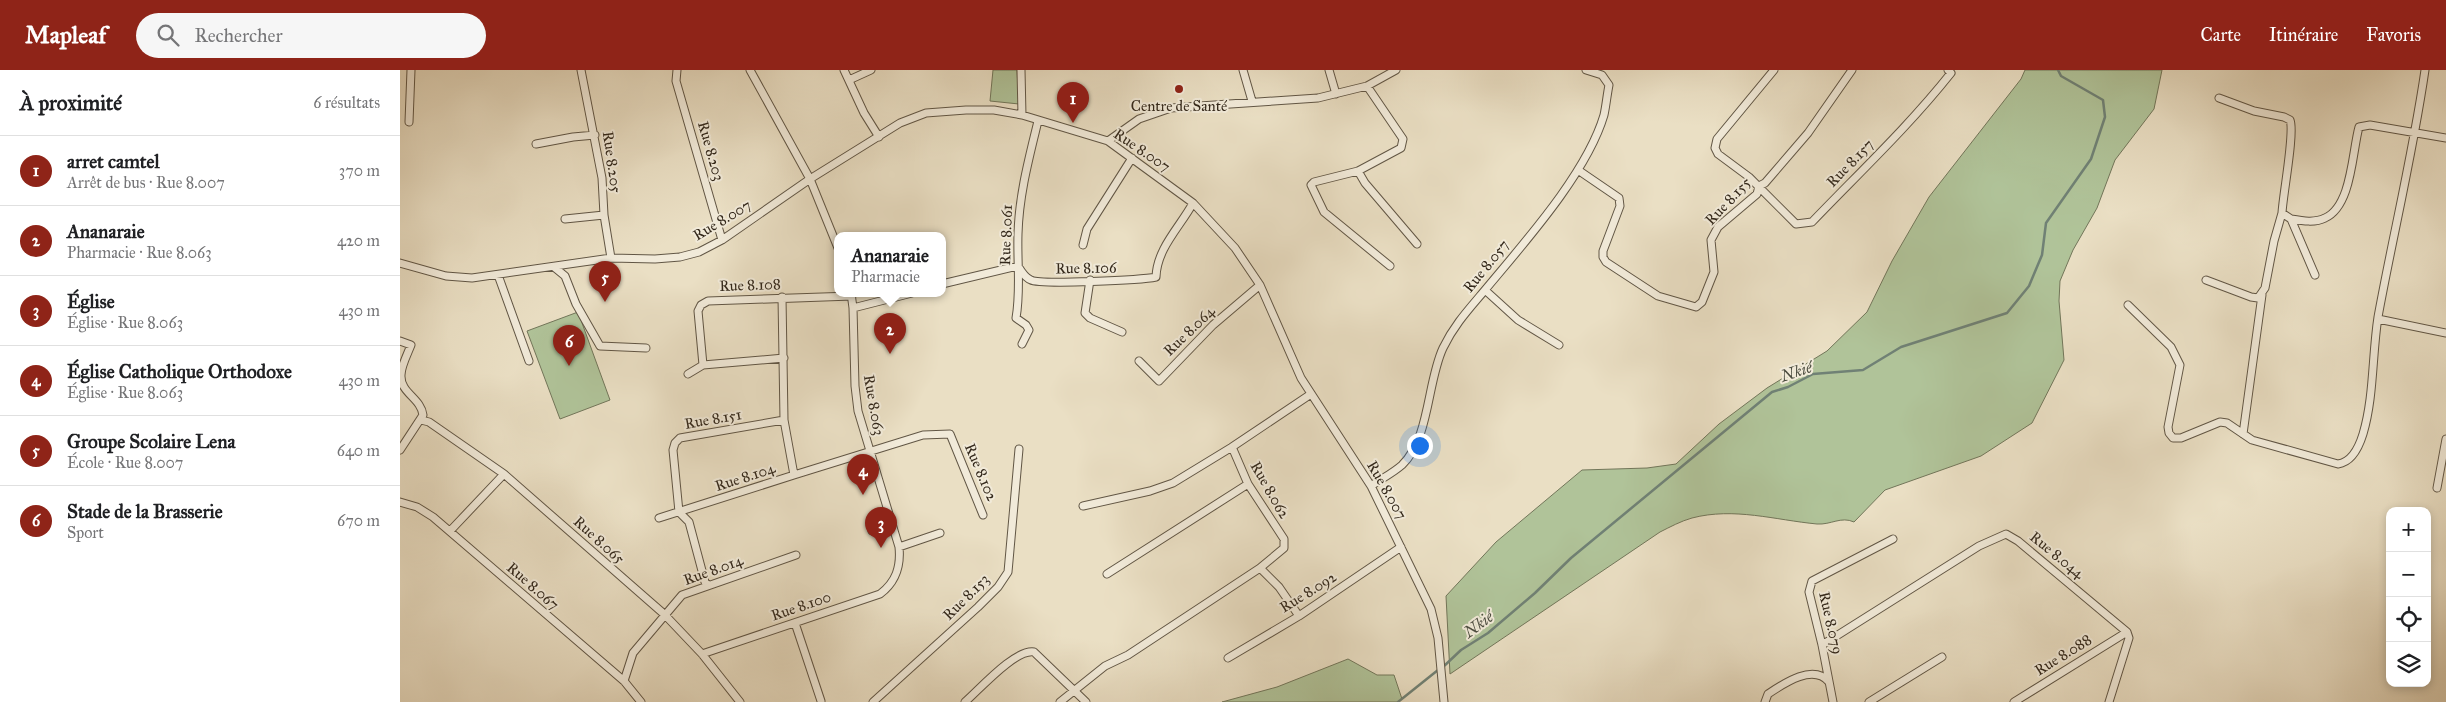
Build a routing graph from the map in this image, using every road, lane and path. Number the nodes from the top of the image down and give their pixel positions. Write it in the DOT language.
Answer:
graph roads {
  1 [pos="411,70"];
  2 [pos="581,70"];
  3 [pos="677,70"];
  4 [pos="750,70"];
  5 [pos="844,70"];
  6 [pos="871,70"];
  7 [pos="1021,70"];
  8 [pos="1243,70"];
  9 [pos="1330,70"];
  10 [pos="1396,70"];
  11 [pos="1586,70"];
  12 [pos="1774,70"];
  13 [pos="1852,70"];
  14 [pos="2425,70"];
  15 [pos="1950,71"];
  16 [pos="849,80"];
  17 [pos="1367,86"];
  18 [pos="1336,94"];
  19 [pos="2219,98"];
  20 [pos="1252,101"];
  21 [pos="1022,115"];
  22 [pos="1038,121"];
  23 [pos="409,122"];
  24 [pos="2416,132"];
  25 [pos="595,135"];
  26 [pos="879,137"];
  27 [pos="2446,138"];
  28 [pos="1108,141"];
  29 [pos="536,144"];
  30 [pos="1132,158"];
  31 [pos="1578,170"];
  32 [pos="1358,171"];
  33 [pos="810,179"];
  34 [pos="1759,186"];
  35 [pos="1193,203"];
  36 [pos="2282,213"];
  37 [pos="604,215"];
  38 [pos="565,219"];
  39 [pos="2291,220"];
  40 [pos="834,238"];
  41 [pos="722,240"];
  42 [pos="1417,244"];
  43 [pos="1084,245"];
  44 [pos="610,258"];
  45 [pos="400,263"];
  46 [pos="1018,266"];
  47 [pos="1390,266"];
  48 [pos="554,267"];
  49 [pos="498,275"];
  50 [pos="2315,275"];
  51 [pos="1090,280"];
  52 [pos="2206,280"];
  53 [pos="946,283"];
  54 [pos="1260,285"];
  55 [pos="1485,290"];
  56 [pos="834,295"];
  57 [pos="2262,295"];
  58 [pos="782,297"];
  59 [pos="851,297"];
  60 [pos="896,297"];
  61 [pos="2128,305"];
  62 [pos="853,308"];
  63 [pos="2378,319"];
  64 [pos="1122,332"];
  65 [pos="2446,333"];
  66 [pos="400,340"];
  67 [pos="1022,344"];
  68 [pos="1560,346"];
  69 [pos="646,348"];
  70 [pos="784,358"];
  71 [pos="529,361"];
  72 [pos="1139,361"];
  73 [pos="704,365"];
  74 [pos="688,374"];
  75 [pos="1311,394"];
  76 [pos="421,420"];
  77 [pos="784,420"];
  78 [pos="2243,434"];
  79 [pos="2446,439"];
  80 [pos="1232,447"];
  81 [pos="1019,449"];
  82 [pos="400,450"];
  83 [pos="869,451"];
  84 [pos="504,474"];
  85 [pos="794,475"];
  86 [pos="1248,484"];
  87 [pos="1371,486"];
  88 [pos="2437,488"];
  89 [pos="400,502"];
  90 [pos="1083,506"];
  91 [pos="679,512"];
  92 [pos="983,515"];
  93 [pos="658,518"];
  94 [pos="892,524"];
  95 [pos="450,531"];
  96 [pos="872,531"];
  97 [pos="940,533"];
  98 [pos="1893,539"];
  99 [pos="899,547"];
  100 [pos="1401,547"];
  101 [pos="796,555"];
  102 [pos="1260,568"];
  103 [pos="898,570"];
  104 [pos="1107,574"];
  105 [pos="708,585"];
  106 [pos="664,614"];
  107 [pos="1299,616"];
  108 [pos="795,623"];
  109 [pos="2127,632"];
  110 [pos="1822,645"];
  111 [pos="702,654"];
  112 [pos="1942,657"];
  113 [pos="1228,658"];
  114 [pos="624,681"];
  115 [pos="1830,684"];
  116 [pos="1073,690"];
  117 [pos="821,701"];
  118 [pos="641,702"];
  119 [pos="740,702"];
  120 [pos="873,702"];
  121 [pos="965,702"];
  122 [pos="1060,702"];
  123 [pos="1086,702"];
  124 [pos="1444,702"];
  125 [pos="1765,702"];
  126 [pos="1833,702"];
  127 [pos="1869,702"];
  128 [pos="2014,702"];
  129 [pos="2109,702"];
  1 -- 23 [label="street"];
  2 -- 25 [label="street, Rue 8.205"];
  3 -- 41 [label="street, Rue 8.203"];
  4 -- 33 [label="street"];
  5 -- 16 [label="street"];
  6 -- 16 [label="street"];
  7 -- 21 [label="street"];
  8 -- 20 [label="street"];
  9 -- 18 [label="street"];
  10 -- 17 [label="street"];
  11 -- 31 [label="street, Rue 8.057"];
  12 -- 34 [label="street"];
  13 -- 34 [label="street, Rue 8.155"];
  14 -- 24 [label="street"];
  15 -- 34 [label="street, Rue 8.157"];
  16 -- 26 [label="street"];
  17 -- 18 [label="street"];
  17 -- 32 [label="street"];
  18 -- 20 [label="street"];
  19 -- 36 [label="street"];
  20 -- 28 [label="street"];
  21 -- 22 [label="street, Rue 8.007"];
  21 -- 26 [label="street, Rue 8.007"];
  22 -- 28 [label="street, Rue 8.007"];
  22 -- 46 [label="street, Rue 8.061"];
  24 -- 27 [label="street"];
  24 -- 39 [label="street"];
  24 -- 63 [label="street"];
  25 -- 29 [label="street"];
  25 -- 37 [label="street, Rue 8.205"];
  26 -- 33 [label="street, Rue 8.007"];
  28 -- 30 [label="street, Rue 8.007"];
  30 -- 35 [label="street, Rue 8.007"];
  30 -- 43 [label="street"];
  31 -- 34 [label="street, Rue 8.155"];
  31 -- 55 [label="street, Rue 8.057"];
  32 -- 42 [label="street"];
  32 -- 47 [label="street"];
  33 -- 40 [label="street"];
  33 -- 41 [label="street, Rue 8.007"];
  35 -- 51 [label="street, Rue 8.106"];
  35 -- 54 [label="street, Rue 8.007"];
  36 -- 39 [label="street"];
  36 -- 57 [label="street"];
  37 -- 38 [label="street"];
  37 -- 44 [label="street, Rue 8.205"];
  39 -- 50 [label="street"];
  41 -- 44 [label="street, Rue 8.007"];
  44 -- 48 [label="street, Rue 8.007"];
  45 -- 49 [label="street, Rue 8.007"];
  46 -- 51 [label="street, Rue 8.106"];
  46 -- 53 [label="street"];
  46 -- 67 [label="street, Rue 8.061"];
  48 -- 49 [label="street, Rue 8.007"];
  48 -- 69 [label="street"];
  49 -- 71 [label="street"];
  51 -- 64 [label="street"];
  52 -- 57 [label="street"];
  54 -- 72 [label="street, Rue 8.064"];
  54 -- 75 [label="street, Rue 8.007"];
  55 -- 68 [label="street"];
  55 -- 87 [label="street, Rue 8.057"];
  56 -- 58 [label="street, Rue 8.108"];
  57 -- 78 [label="street"];
  58 -- 70 [label="street"];
  58 -- 73 [label="street, Rue 8.108"];
  59 -- 62 [label="street, Rue 8.063"];
  60 -- 62 [label="street"];
  61 -- 78 [label="street"];
  62 -- 83 [label="street, Rue 8.063"];
  63 -- 65 [label="street"];
  63 -- 78 [label="street"];
  66 -- 76 [label="street"];
  70 -- 73 [label="street"];
  70 -- 77 [label="street"];
  73 -- 74 [label="street"];
  75 -- 80 [label="street"];
  75 -- 87 [label="street, Rue 8.007"];
  76 -- 82 [label="street"];
  76 -- 84 [label="street, Rue 8.065"];
  77 -- 85 [label="street, Rue 8.104"];
  77 -- 91 [label="street, Rue 8.151"];
  79 -- 88 [label="street"];
  80 -- 86 [label="street, Rue 8.062"];
  80 -- 90 [label="street"];
  81 -- 120 [label="street, Rue 8.153"];
  83 -- 85 [label="street"];
  83 -- 92 [label="street, Rue 8.102"];
  83 -- 94 [label="street, Rue 8.063"];
  84 -- 95 [label="street"];
  84 -- 106 [label="street, Rue 8.065"];
  85 -- 91 [label="street, Rue 8.104"];
  86 -- 102 [label="street, Rue 8.062"];
  86 -- 104 [label="street"];
  87 -- 100 [label="street, Rue 8.007"];
  89 -- 95 [label="street, Rue 8.067"];
  91 -- 93 [label="street, Rue 8.104"];
  91 -- 105 [label="street, Rue 8.151"];
  94 -- 96 [label="street"];
  94 -- 99 [label="street, Rue 8.063"];
  95 -- 114 [label="street, Rue 8.067"];
  97 -- 99 [label="street"];
  98 -- 110 [label="street, Rue 8.079"];
  99 -- 103 [label="street, Rue 8.063"];
  100 -- 107 [label="street, Rue 8.092"];
  100 -- 124 [label="street, Rue 8.007"];
  101 -- 105 [label="street, Rue 8.014"];
  102 -- 107 [label="street"];
  102 -- 116 [label="street"];
  103 -- 108 [label="street, Rue 8.100"];
  105 -- 106 [label="street, Rue 8.014"];
  106 -- 111 [label="street, Rue 8.065"];
  106 -- 114 [label="street, Rue 8.014"];
  107 -- 113 [label="street, Rue 8.092"];
  108 -- 111 [label="street, Rue 8.100"];
  108 -- 117 [label="street"];
  109 -- 110 [label="street, Rue 8.044"];
  109 -- 128 [label="street, Rue 8.088"];
  109 -- 129 [label="street"];
  110 -- 115 [label="street, Rue 8.079"];
  111 -- 119 [label="street, Rue 8.065"];
  112 -- 127 [label="street"];
  114 -- 118 [label="street, Rue 8.067"];
  115 -- 125 [label="street"];
  115 -- 126 [label="street, Rue 8.079"];
  116 -- 121 [label="street"];
  116 -- 122 [label="street"];
  116 -- 123 [label="street"];
}
